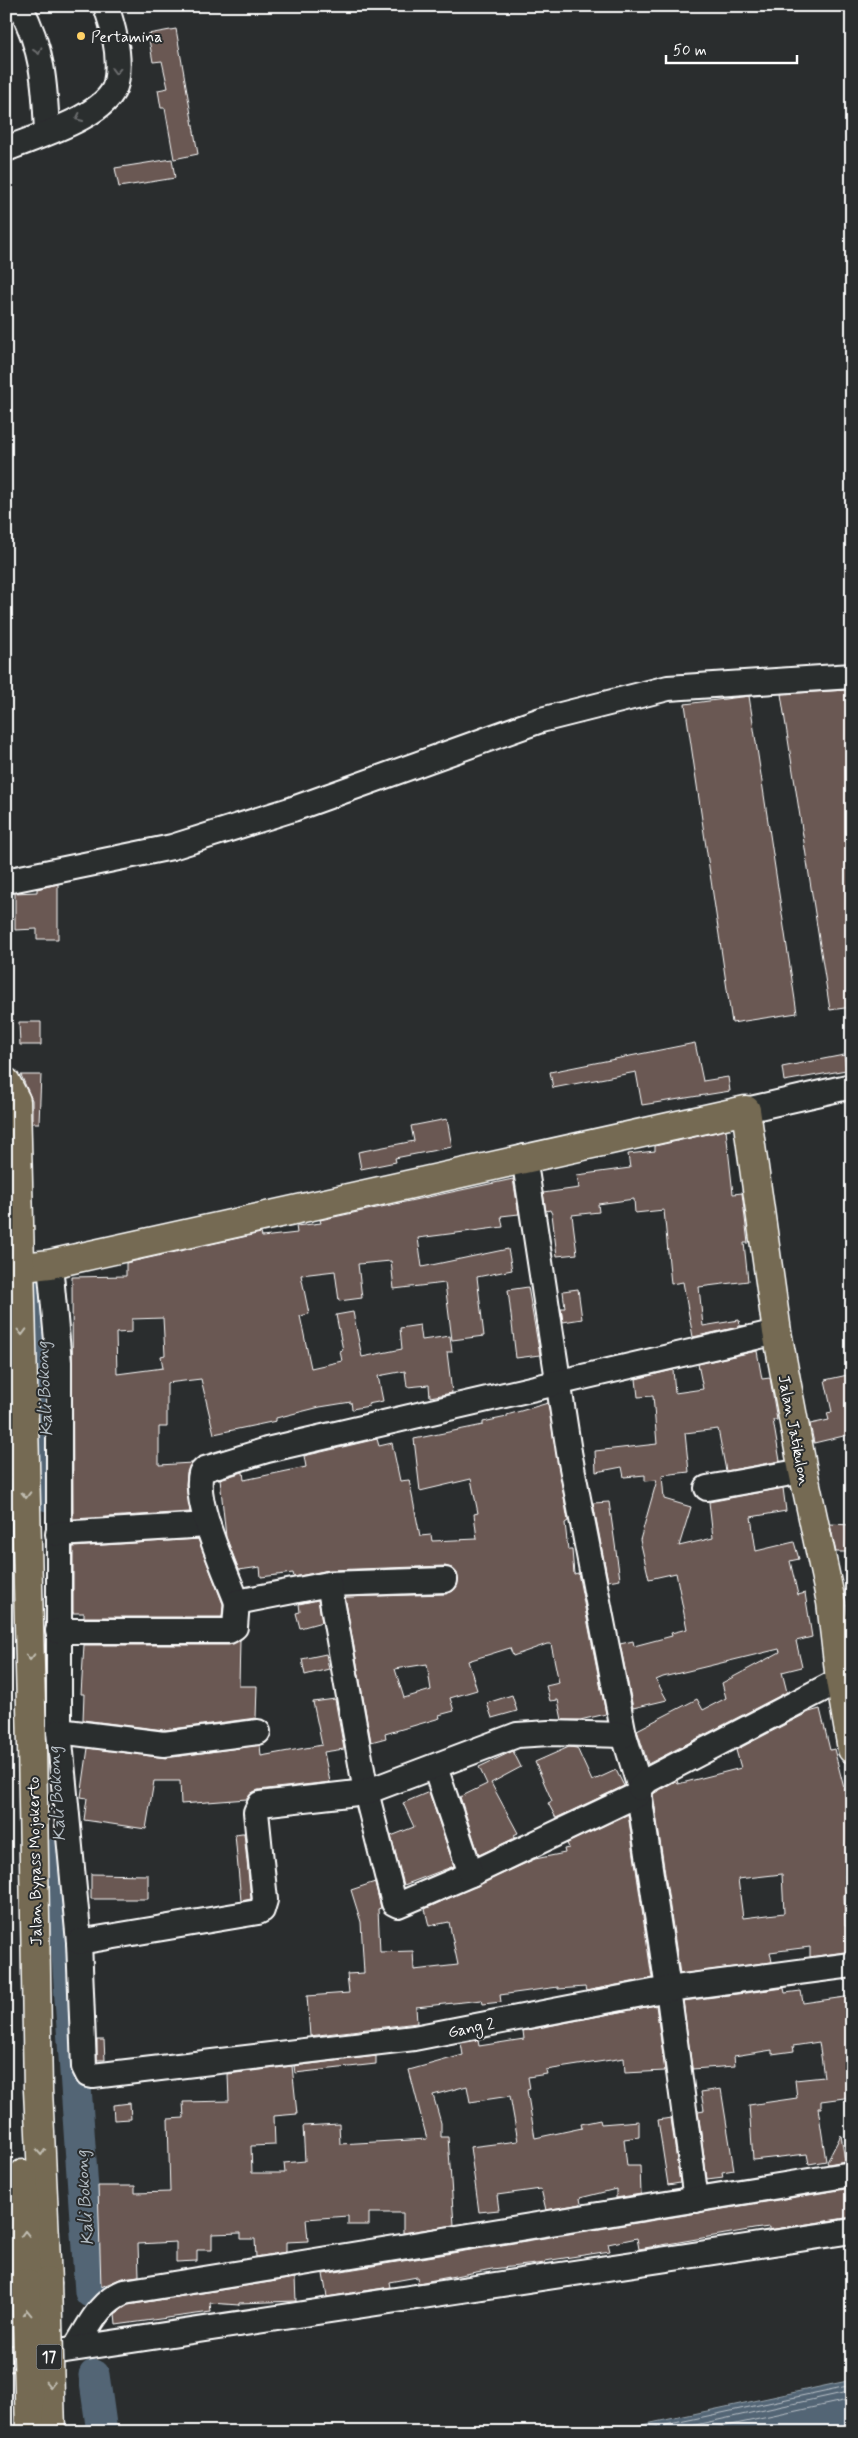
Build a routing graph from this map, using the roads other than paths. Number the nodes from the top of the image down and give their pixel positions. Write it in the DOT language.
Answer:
graph roads {
  1 [pos="20,6"];
  2 [pos="106,6"];
  3 [pos="47,132"];
  4 [pos="6,149"];
  5 [pos="852,676"];
  6 [pos="6,881"];
  7 [pos="6,1082"];
  8 [pos="852,1086"];
  9 [pos="746,1110"];
  10 [pos="524,1157"];
  11 [pos="50,1264"];
  12 [pos="14,1277"];
  13 [pos="776,1332"];
  14 [pos="558,1381"];
  15 [pos="6,1459"];
  16 [pos="803,1471"];
  17 [pos="707,1488"];
  18 [pos="208,1525"];
  19 [pos="58,1534"];
  20 [pos="446,1580"];
  21 [pos="329,1584"];
  22 [pos="238,1602"];
  23 [pos="58,1632"];
  24 [pos="840,1680"];
  25 [pos="59,1731"];
  26 [pos="258,1732"];
  27 [pos="624,1735"];
  28 [pos="852,1749"];
  29 [pos="435,1767"];
  30 [pos="640,1791"];
  31 [pos="366,1792"];
  32 [pos="471,1874"];
  33 [pos="79,1942"];
  34 [pos="852,1965"];
  35 [pos="668,1989"];
  36 [pos="852,2174"];
  37 [pos="696,2200"];
  38 [pos="852,2231"];
  39 [pos="36,2283"];
  40 [pos="76,2347"];
  41 [pos="6,2359"];
  42 [pos="30,2432"];
  43 [pos="51,2432"];
  1 -- 3 [label="street, one-way"];
  2 -- 3 [label="street, one-way"];
  3 -- 4 [label="street"];
  5 -- 6 [label="street"];
  7 -- 12 [label="main road, Jalan Bypass Mojokerto / 17"];
  8 -- 9 [label="street"];
  9 -- 10 [label="main road"];
  9 -- 13 [label="main road, Jalan Jatikulon"];
  10 -- 11 [label="main road"];
  10 -- 14 [label="street"];
  11 -- 12 [label="main road"];
  11 -- 19 [label="street"];
  12 -- 39 [label="main road, Jalan Bypass Mojokerto / 17, one-way"];
  13 -- 14 [label="street"];
  13 -- 16 [label="main road, Jalan Jatikulon"];
  14 -- 18 [label="street"];
  14 -- 27 [label="street"];
  39 -- 15 [label="main road, Jalan Bypass Mojokerto / 17, one-way"];
  16 -- 17 [label="street"];
  16 -- 24 [label="main road, Jalan Jatikulon"];
  18 -- 19 [label="street"];
  18 -- 22 [label="street"];
  19 -- 23 [label="street"];
  20 -- 21 [label="street"];
  21 -- 22 [label="street"];
  21 -- 31 [label="street"];
  22 -- 23 [label="street"];
  23 -- 25 [label="street"];
  24 -- 28 [label="main road, Jalan Jatikulon"];
  24 -- 30 [label="street"];
  25 -- 26 [label="street"];
  25 -- 33 [label="street"];
  27 -- 29 [label="street"];
  27 -- 30 [label="street"];
  29 -- 31 [label="street"];
  29 -- 32 [label="street"];
  30 -- 32 [label="street"];
  30 -- 35 [label="street"];
  31 -- 32 [label="street"];
  31 -- 33 [label="street"];
  33 -- 35 [label="street, Gang 2"];
  34 -- 35 [label="street, Gang 2"];
  35 -- 37 [label="street"];
  36 -- 37 [label="street"];
  37 -- 40 [label="street"];
  38 -- 40 [label="street"];
  42 -- 39 [label="main road, Jalan Bypass Mojokerto / 17, one-way, bridge"];
  39 -- 43 [label="main road, Jalan Bypass Mojokerto / 17, one-way, bridge"];
  40 -- 41 [label="street"];
}
